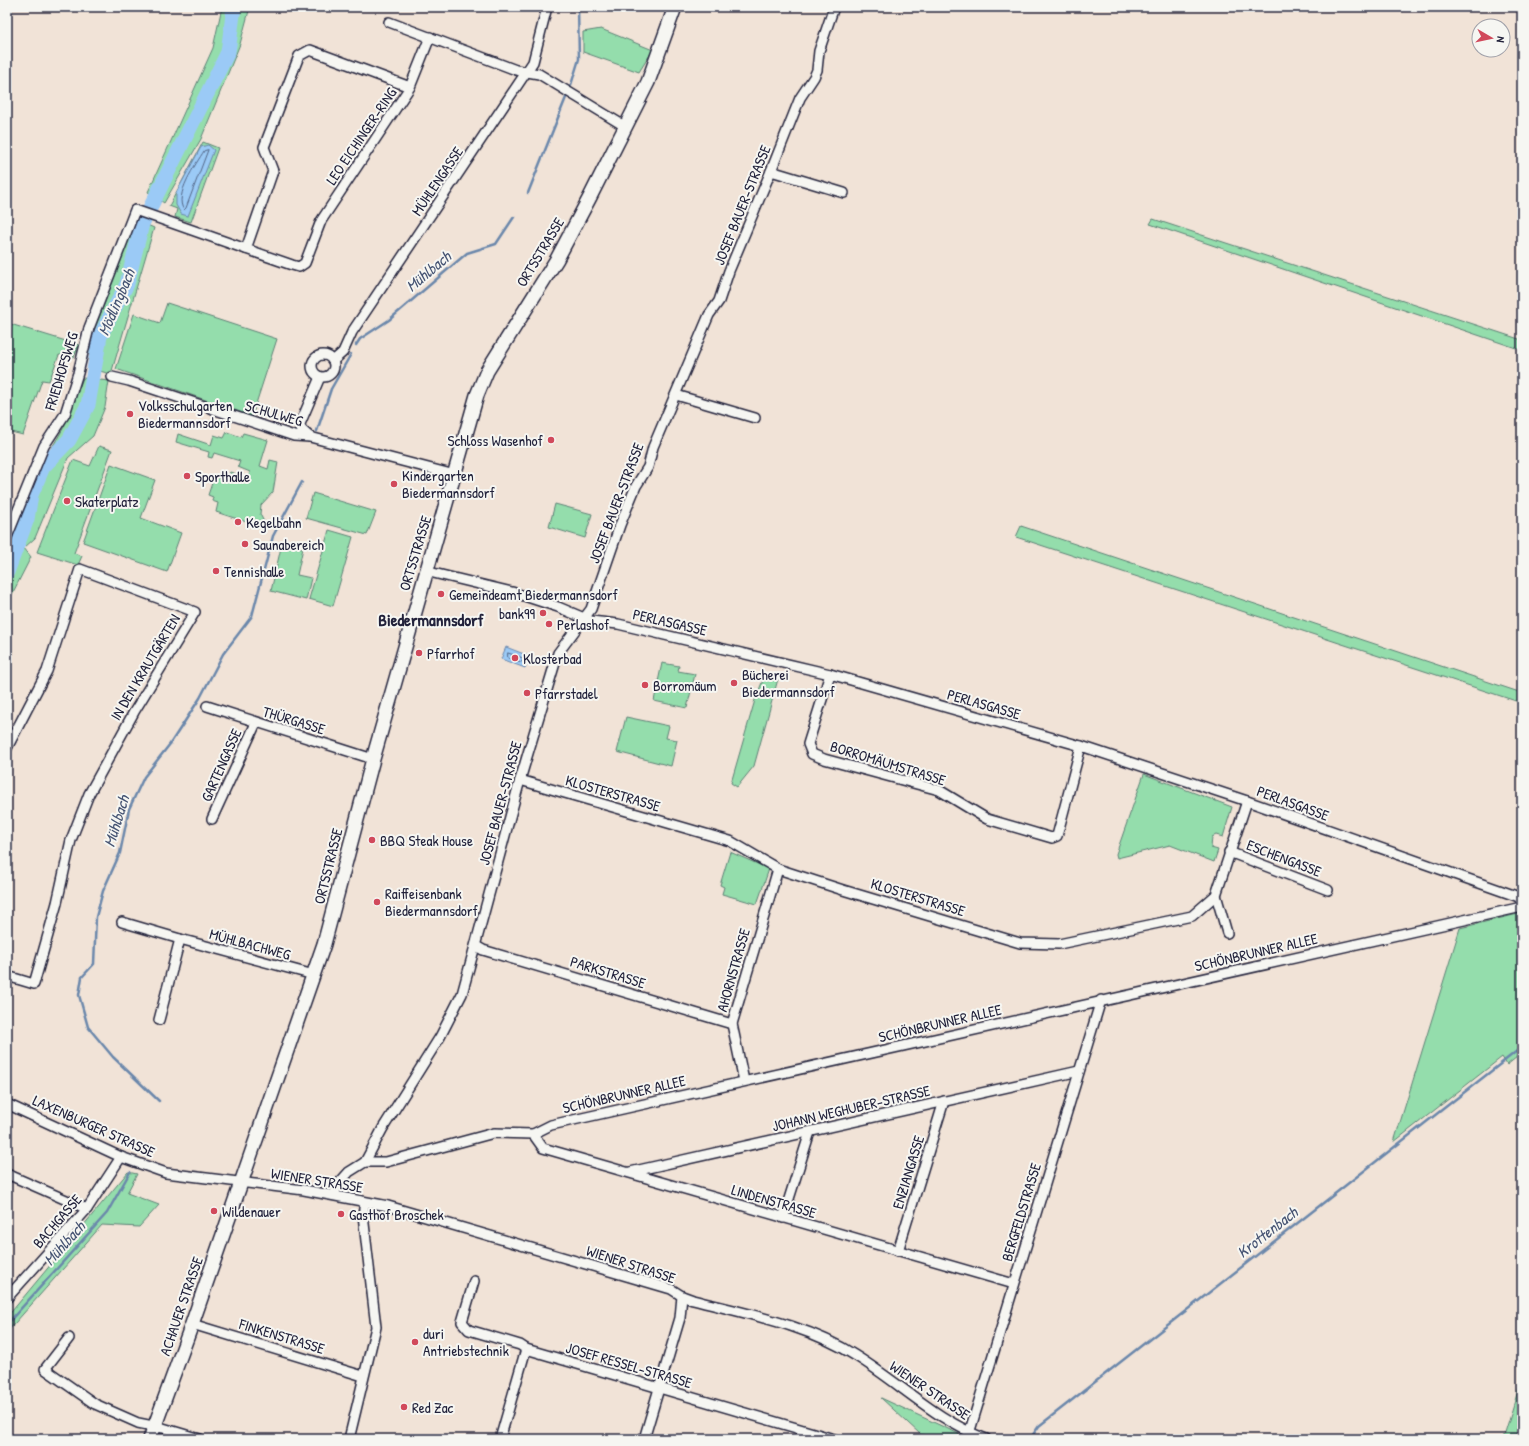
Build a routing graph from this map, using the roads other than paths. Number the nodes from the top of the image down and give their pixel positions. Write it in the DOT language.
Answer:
graph roads {
  1 [pos="547,7"];
  2 [pos="675,7"];
  3 [pos="834,7"];
  4 [pos="389,22"];
  5 [pos="430,37"];
  6 [pos="526,73"];
  7 [pos="410,87"];
  8 [pos="626,127"];
  9 [pos="772,171"];
  10 [pos="844,193"];
  11 [pos="138,211"];
  12 [pos="246,249"];
  13 [pos="333,361"];
  14 [pos="112,377"];
  15 [pos="320,377"];
  16 [pos="676,396"];
  17 [pos="755,418"];
  18 [pos="313,438"];
  19 [pos="455,474"];
  20 [pos="7,538"];
  21 [pos="425,571"];
  22 [pos="585,619"];
  23 [pos="830,674"];
  24 [pos="207,706"];
  25 [pos="256,722"];
  26 [pos="1080,746"];
  27 [pos="7,748"];
  28 [pos="373,759"];
  29 [pos="520,780"];
  30 [pos="1247,801"];
  31 [pos="212,819"];
  32 [pos="1230,852"];
  33 [pos="778,870"];
  34 [pos="1328,890"];
  35 [pos="1216,895"];
  36 [pos="1522,904"];
  37 [pos="1522,907"];
  38 [pos="122,922"];
  39 [pos="1228,933"];
  40 [pos="180,939"];
  41 [pos="476,946"];
  42 [pos="314,975"];
  43 [pos="7,976"];
  44 [pos="1101,1000"];
  45 [pos="159,1020"];
  46 [pos="732,1024"];
  47 [pos="1079,1071"];
  48 [pos="744,1081"];
  49 [pos="944,1101"];
  50 [pos="7,1104"];
  51 [pos="810,1132"];
  52 [pos="533,1134"];
  53 [pos="121,1157"];
  54 [pos="365,1162"];
  55 [pos="629,1173"];
  56 [pos="7,1174"];
  57 [pos="241,1183"];
  58 [pos="333,1195"];
  59 [pos="365,1202"];
  60 [pos="87,1209"];
  61 [pos="783,1218"];
  62 [pos="898,1251"];
  63 [pos="474,1281"];
  64 [pos="1014,1284"];
  65 [pos="8,1294"];
  66 [pos="682,1296"];
  67 [pos="192,1324"];
  68 [pos="69,1338"];
  69 [pos="526,1349"];
  70 [pos="363,1376"];
  71 [pos="658,1388"];
  72 [pos="154,1426"];
  73 [pos="969,1436"];
  74 [pos="150,1439"];
  75 [pos="200,1439"];
  76 [pos="348,1439"];
  77 [pos="500,1439"];
  78 [pos="644,1439"];
  79 [pos="834,1439"];
  80 [pos="986,1439"];
  1 -- 6 [label="street, MÜHLENGASSE"];
  2 -- 8 [label="street, ORTSSTRASSE"];
  3 -- 9 [label="street, JOSEF BAUER-STRASSE"];
  4 -- 5 [label="street"];
  5 -- 6 [label="street"];
  5 -- 7 [label="street"];
  6 -- 8 [label="street"];
  6 -- 13 [label="street, MÜHLENGASSE"];
  7 -- 12 [label="street, LEO EICHINGER-RING"];
  7 -- 12 [label="street, LEO EICHINGER-RING"];
  8 -- 19 [label="street, ORTSSTRASSE"];
  9 -- 10 [label="street"];
  9 -- 16 [label="street, JOSEF BAUER-STRASSE"];
  11 -- 12 [label="street, LEO EICHINGER-RING"];
  11 -- 20 [label="street, FRIEDHOFSWEG"];
  13 -- 15 [label="street, MÜHLENGASSE"];
  13 -- 15 [label="street"];
  14 -- 18 [label="street, SCHULWEG"];
  15 -- 18 [label="street, MÜHLENGASSE"];
  16 -- 17 [label="street"];
  16 -- 22 [label="street, JOSEF BAUER-STRASSE"];
  18 -- 19 [label="street, SCHULWEG"];
  19 -- 21 [label="street, ORTSSTRASSE"];
  21 -- 22 [label="street, PERLASGASSE"];
  21 -- 28 [label="street, ORTSSTRASSE"];
  22 -- 23 [label="street, PERLASGASSE"];
  22 -- 29 [label="street, JOSEF BAUER-STRASSE"];
  23 -- 26 [label="street, PERLASGASSE"];
  23 -- 26 [label="street, BORROMÄUMSTRASSE"];
  24 -- 25 [label="street, THÜRGASSE"];
  25 -- 28 [label="street, THÜRGASSE"];
  25 -- 31 [label="street, GARTENGASSE"];
  26 -- 30 [label="street, PERLASGASSE"];
  27 -- 43 [label="street, IN DEN KRAUTGÄRTEN"];
  28 -- 42 [label="street, ORTSSTRASSE"];
  29 -- 33 [label="street, KLOSTERSTRASSE"];
  29 -- 41 [label="street, JOSEF BAUER-STRASSE"];
  30 -- 32 [label="street"];
  30 -- 36 [label="street, PERLASGASSE"];
  32 -- 34 [label="street, ESCHENGASSE"];
  32 -- 35 [label="street"];
  33 -- 35 [label="street, KLOSTERSTRASSE"];
  33 -- 46 [label="street, AHORNSTRASSE"];
  35 -- 39 [label="street"];
  37 -- 44 [label="street, SCHÖNBRUNNER ALLEE"];
  38 -- 40 [label="street, MÜHLBACHWEG"];
  40 -- 42 [label="street, MÜHLBACHWEG"];
  40 -- 45 [label="street"];
  41 -- 46 [label="street, PARKSTRASSE"];
  41 -- 54 [label="street, JOSEF BAUER-STRASSE"];
  42 -- 57 [label="street, ORTSSTRASSE"];
  44 -- 47 [label="street, BERGFELDSTRASSE"];
  44 -- 48 [label="street, SCHÖNBRUNNER ALLEE"];
  46 -- 48 [label="street, AHORNSTRASSE"];
  47 -- 49 [label="street, JOHANN WEGHUBER-STRASSE"];
  47 -- 64 [label="street, BERGFELDSTRASSE"];
  48 -- 52 [label="street, SCHÖNBRUNNER ALLEE"];
  49 -- 51 [label="street, JOHANN WEGHUBER-STRASSE"];
  49 -- 62 [label="street, ENZIANGASSE"];
  50 -- 53 [label="street, LAXENBURGER STRASSE"];
  51 -- 55 [label="street, JOHANN WEGHUBER-STRASSE"];
  51 -- 61 [label="street"];
  52 -- 54 [label="street, SCHÖNBRUNNER ALLEE"];
  52 -- 55 [label="street, LINDENSTRASSE"];
  53 -- 57 [label="street, LAXENBURGER STRASSE"];
  53 -- 60 [label="street, BACHGASSE"];
  54 -- 58 [label="street, JOSEF BAUER-STRASSE"];
  55 -- 61 [label="street, LINDENSTRASSE"];
  56 -- 60 [label="street"];
  57 -- 58 [label="street, WIENER STRASSE"];
  57 -- 67 [label="street, ACHAUER STRASSE"];
  58 -- 59 [label="street, WIENER STRASSE"];
  59 -- 66 [label="street, WIENER STRASSE"];
  59 -- 70 [label="street"];
  60 -- 65 [label="street, BACHGASSE"];
  61 -- 62 [label="street, LINDENSTRASSE"];
  62 -- 64 [label="street, LINDENSTRASSE"];
  63 -- 69 [label="street, JOSEF RESSEL-STRASSE"];
  64 -- 73 [label="street, BERGFELDSTRASSE"];
  66 -- 71 [label="street"];
  66 -- 73 [label="street, WIENER STRASSE"];
  67 -- 70 [label="street, FINKENSTRASSE"];
  67 -- 72 [label="street, ACHAUER STRASSE"];
  68 -- 72 [label="street"];
  69 -- 71 [label="street, JOSEF RESSEL-STRASSE"];
  69 -- 77 [label="street"];
  70 -- 76 [label="street"];
  71 -- 78 [label="street"];
  71 -- 79 [label="street, JOSEF RESSEL-STRASSE"];
  72 -- 74 [label="street, ACHAUER STRASSE"];
  72 -- 75 [label="street"];
  73 -- 80 [label="street, WIENER STRASSE"];
}
